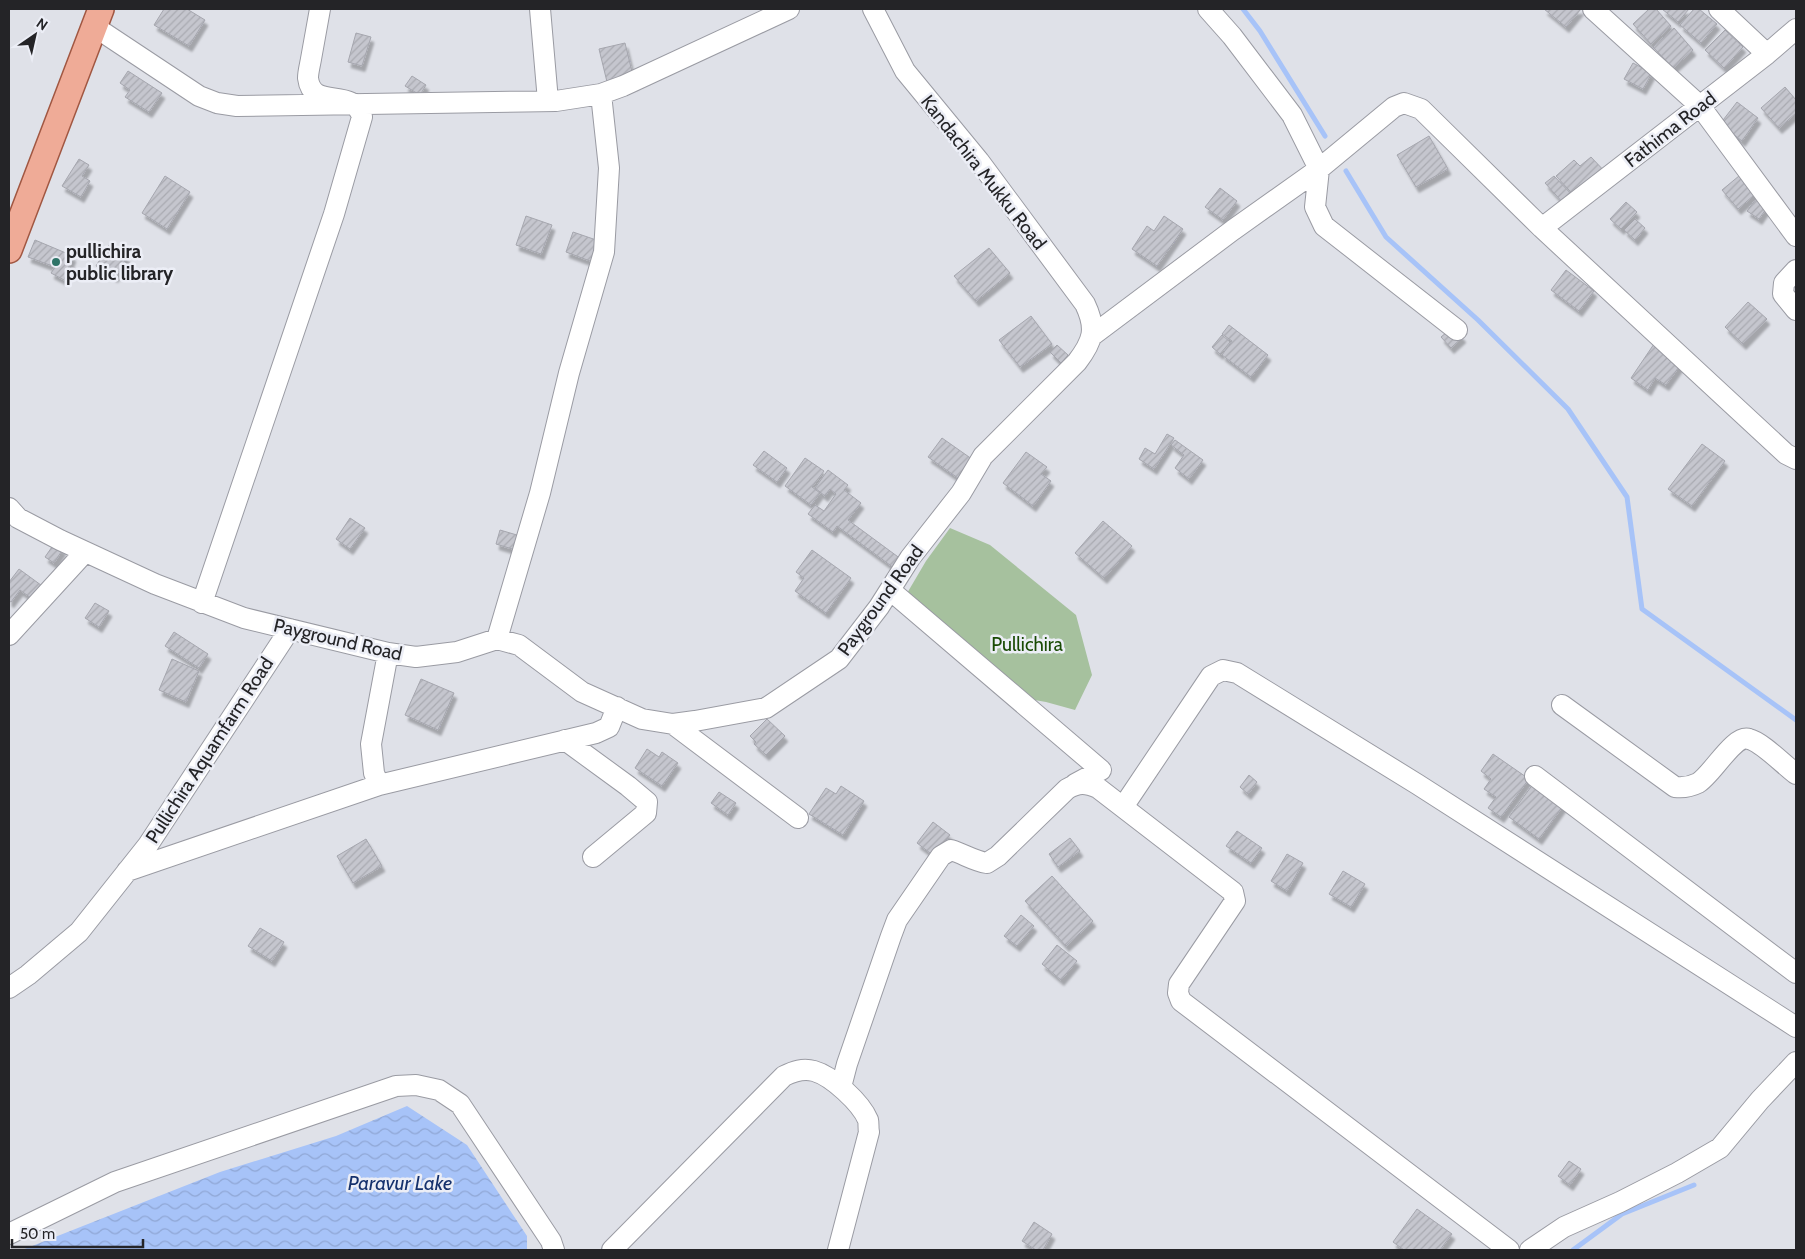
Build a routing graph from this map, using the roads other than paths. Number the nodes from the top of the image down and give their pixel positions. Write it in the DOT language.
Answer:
graph roads {
  1 [pos="320,9"];
  2 [pos="540,9"];
  3 [pos="789,9"];
  4 [pos="873,9"];
  5 [pos="1208,9"];
  6 [pos="1593,9"];
  7 [pos="1719,9"];
  8 [pos="98,18"];
  9 [pos="1796,29"];
  10 [pos="1767,54"];
  11 [pos="601,94"];
  12 [pos="548,101"];
  13 [pos="355,104"];
  14 [pos="1700,106"];
  15 [pos="1319,169"];
  16 [pos="1542,228"];
  17 [pos="1796,236"];
  18 [pos="9,250"];
  19 [pos="1796,270"];
  20 [pos="1796,310"];
  21 [pos="1457,330"];
  22 [pos="1093,335"];
  23 [pos="1796,459"];
  24 [pos="9,508"];
  25 [pos="85,552"];
  26 [pos="890,590"];
  27 [pos="202,603"];
  28 [pos="290,628"];
  29 [pos="9,635"];
  30 [pos="497,639"];
  31 [pos="388,653"];
  32 [pos="1562,705"];
  33 [pos="617,707"];
  34 [pos="673,724"];
  35 [pos="565,740"];
  36 [pos="1796,774"];
  37 [pos="1535,776"];
  38 [pos="1076,784"];
  39 [pos="379,785"];
  40 [pos="1123,807"];
  41 [pos="798,818"];
  42 [pos="594,856"];
  43 [pos="127,870"];
  44 [pos="1796,973"];
  45 [pos="9,988"];
  46 [pos="1796,1028"];
  47 [pos="1796,1062"];
  48 [pos="841,1087"];
  49 [pos="9,1234"];
  50 [pos="554,1250"];
  51 [pos="612,1250"];
  52 [pos="838,1250"];
  53 [pos="1509,1250"];
  54 [pos="1530,1250"];
  1 -- 13 [label="street"];
  2 -- 12 [label="street"];
  3 -- 11 [label="street"];
  4 -- 22 [label="street, Kandachira Mukku Road"];
  5 -- 15 [label="street"];
  6 -- 14 [label="street"];
  7 -- 10 [label="street"];
  8 -- 13 [label="street"];
  8 -- 18 [label="main road"];
  9 -- 10 [label="street, Fathima Road"];
  10 -- 14 [label="street, Fathima Road"];
  11 -- 12 [label="street"];
  11 -- 30 [label="street"];
  12 -- 13 [label="street"];
  13 -- 27 [label="street"];
  14 -- 16 [label="street, Fathima Road"];
  14 -- 17 [label="street"];
  15 -- 16 [label="street"];
  15 -- 21 [label="street"];
  15 -- 22 [label="street"];
  16 -- 23 [label="street"];
  19 -- 20 [label="street"];
  22 -- 26 [label="street, Payground Road"];
  24 -- 25 [label="street, Payground Road"];
  25 -- 27 [label="street, Payground Road"];
  25 -- 29 [label="street"];
  26 -- 34 [label="street, Payground Road"];
  26 -- 38 [label="street"];
  27 -- 28 [label="street, Payground Road"];
  28 -- 31 [label="street, Payground Road"];
  28 -- 43 [label="street, Pullichira Aquamfarm Road"];
  30 -- 31 [label="street, Payground Road"];
  30 -- 33 [label="street, Payground Road"];
  31 -- 39 [label="street"];
  32 -- 36 [label="street"];
  33 -- 34 [label="street, Payground Road"];
  33 -- 35 [label="street, Pullichira Aquamfarm Road"];
  34 -- 41 [label="street"];
  35 -- 39 [label="street, Pullichira Aquamfarm Road"];
  35 -- 42 [label="street"];
  37 -- 44 [label="street"];
  38 -- 40 [label="street"];
  38 -- 48 [label="street"];
  39 -- 43 [label="street, Pullichira Aquamfarm Road"];
  40 -- 46 [label="street"];
  40 -- 53 [label="street"];
  43 -- 45 [label="street, Pullichira Aquamfarm Road"];
  47 -- 54 [label="street"];
  48 -- 51 [label="street"];
  48 -- 52 [label="street"];
  49 -- 50 [label="street"];
}
